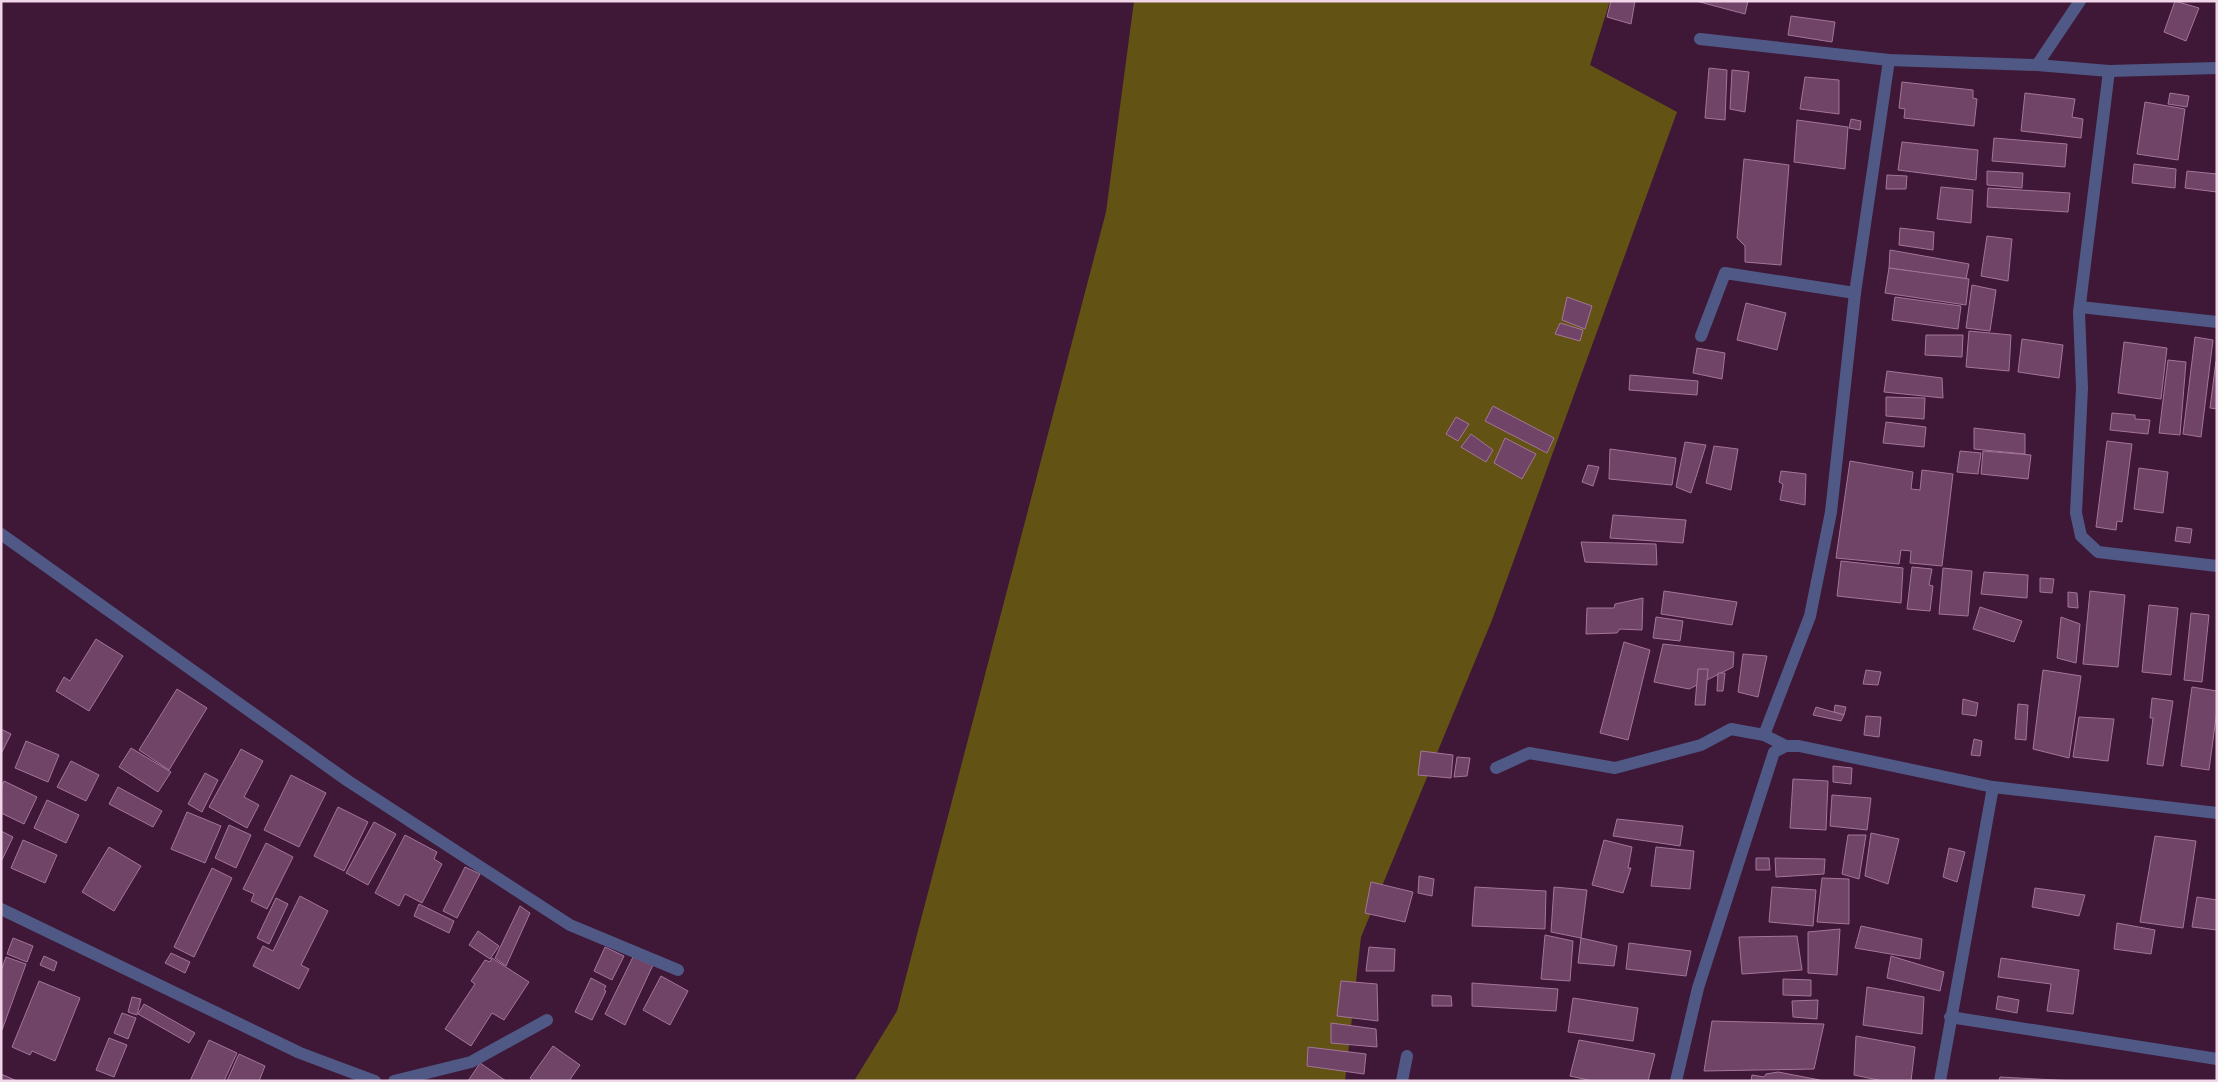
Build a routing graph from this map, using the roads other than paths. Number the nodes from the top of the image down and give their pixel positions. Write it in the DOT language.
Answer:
graph roads {
  1 [pos="2080,1"];
  2 [pos="1700,39"];
  3 [pos="1888,60"];
  4 [pos="2037,65"];
  5 [pos="2217,68"];
  6 [pos="2109,71"];
  7 [pos="1855,293"];
  8 [pos="2080,307"];
  9 [pos="2217,322"];
  10 [pos="1702,336"];
  11 [pos="1,534"];
  12 [pos="2217,566"];
  13 [pos="1764,735"];
  14 [pos="1786,746"];
  15 [pos="1496,768"];
  16 [pos="1992,786"];
  17 [pos="2217,813"];
  18 [pos="1,910"];
  19 [pos="678,970"];
  20 [pos="1950,1018"];
  21 [pos="547,1020"];
  22 [pos="1407,1056"];
  23 [pos="2217,1059"];
  24 [pos="375,1081"];
  25 [pos="394,1081"];
  26 [pos="1402,1081"];
  27 [pos="1676,1081"];
  28 [pos="1940,1081"];
  1 -- 4 [label="street"];
  2 -- 3 [label="street"];
  3 -- 4 [label="street"];
  3 -- 7 [label="street"];
  4 -- 6 [label="street"];
  5 -- 6 [label="street"];
  6 -- 8 [label="street"];
  7 -- 10 [label="street"];
  7 -- 13 [label="street"];
  8 -- 9 [label="street"];
  8 -- 12 [label="street"];
  11 -- 19 [label="street"];
  13 -- 14 [label="street"];
  13 -- 15 [label="street"];
  14 -- 16 [label="street"];
  14 -- 27 [label="street"];
  16 -- 17 [label="street"];
  16 -- 20 [label="street"];
  18 -- 24 [label="street"];
  20 -- 23 [label="street"];
  20 -- 28 [label="street"];
  21 -- 25 [label="street"];
  22 -- 26 [label="street"];
}
